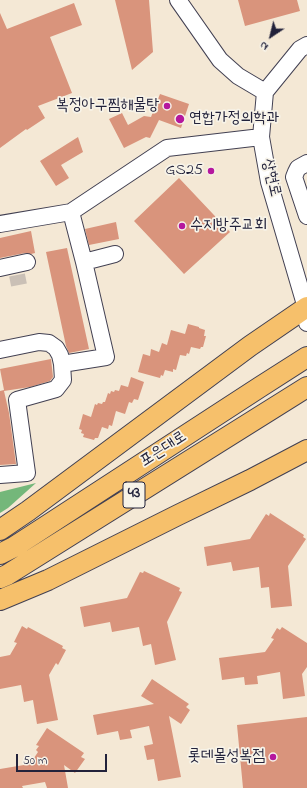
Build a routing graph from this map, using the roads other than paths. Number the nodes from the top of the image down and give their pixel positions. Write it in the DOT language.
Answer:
graph roads {
  1 [pos="178,0"];
  2 [pos="307,45"];
  3 [pos="265,92"];
  4 [pos="261,137"];
  5 [pos="307,163"];
  6 [pos="71,212"];
  7 [pos="307,216"];
  8 [pos="0,224"];
  9 [pos="115,254"];
  10 [pos="84,262"];
  11 [pos="307,313"];
  12 [pos="0,350"];
  13 [pos="307,357"];
  14 [pos="62,364"];
  15 [pos="307,387"];
  16 [pos="307,450"];
  17 [pos="0,475"];
  18 [pos="0,530"];
  19 [pos="0,554"];
  20 [pos="0,578"];
  21 [pos="0,600"];
  1 -- 3 [label="street"];
  2 -- 3 [label="street"];
  3 -- 4 [label="street, 상현로"];
  4 -- 6 [label="street"];
  4 -- 11 [label="street, 상현로"];
  5 -- 7 [label="street"];
  6 -- 8 [label="street"];
  6 -- 10 [label="street"];
  9 -- 10 [label="street"];
  10 -- 14 [label="street"];
  11 -- 18 [label="main road"];
  12 -- 14 [label="street"];
  13 -- 19 [label="main road, 포은대로 / 43"];
  14 -- 17 [label="street"];
  15 -- 20 [label="main road, 포은대로 / 43"];
  16 -- 21 [label="main road"];
}
